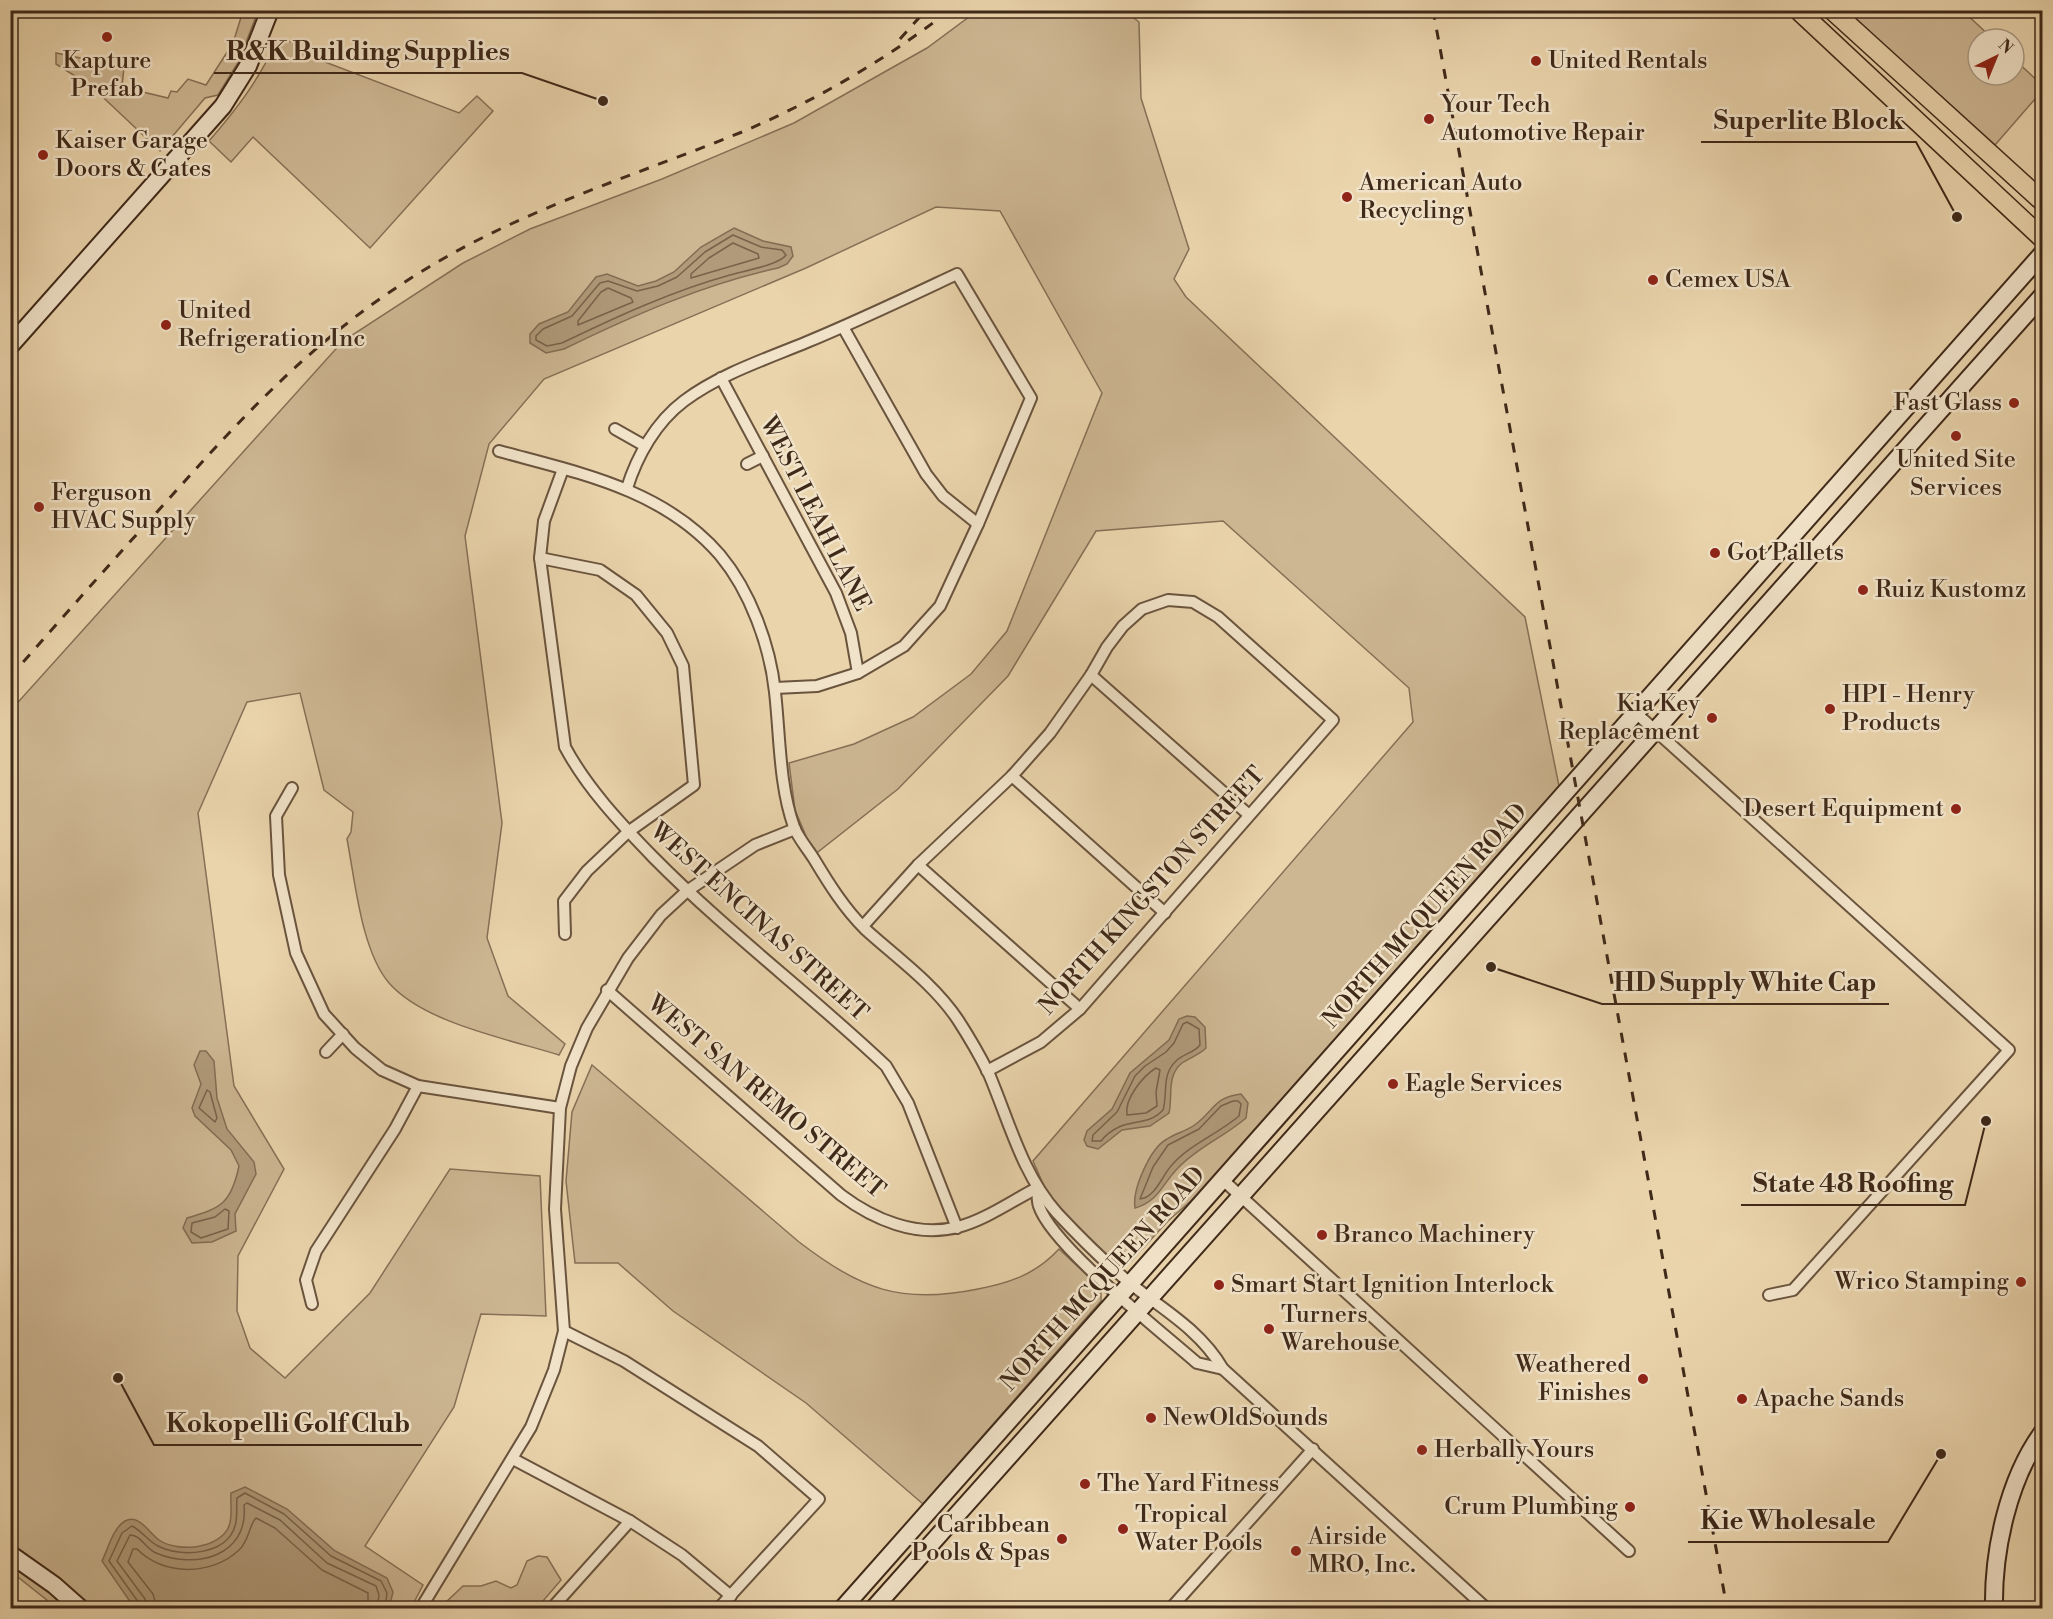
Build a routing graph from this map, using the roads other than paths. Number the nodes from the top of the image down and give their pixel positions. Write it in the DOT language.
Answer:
graph roads {
  1 [pos="270,10"];
  2 [pos="1798,10"];
  3 [pos="1832,10"];
  4 [pos="1816,27"];
  5 [pos="1918,88"];
  6 [pos="2043,201"];
  7 [pos="2043,238"];
  8 [pos="2043,254"];
  9 [pos="2043,296"];
  10 [pos="843,327"];
  11 [pos="10,346"];
  12 [pos="721,378"];
  13 [pos="615,429"];
  14 [pos="645,446"];
  15 [pos="1875,446"];
  16 [pos="499,451"];
  17 [pos="763,456"];
  18 [pos="1894,462"];
  19 [pos="747,464"];
  20 [pos="563,469"];
  21 [pos="627,488"];
  22 [pos="978,524"];
  23 [pos="540,558"];
  24 [pos="858,674"];
  25 [pos="1091,675"];
  26 [pos="775,688"];
  27 [pos="1636,714"];
  28 [pos="1654,731"];
  29 [pos="1012,776"];
  30 [pos="292,788"];
  31 [pos="1249,815"];
  32 [pos="795,829"];
  33 [pos="628,832"];
  34 [pos="918,865"];
  35 [pos="687,891"];
  36 [pos="1165,913"];
  37 [pos="862,926"];
  38 [pos="565,934"];
  39 [pos="1418,961"];
  40 [pos="1436,976"];
  41 [pos="607,990"];
  42 [pos="1080,1009"];
  43 [pos="343,1034"];
  44 [pos="326,1052"];
  45 [pos="987,1071"];
  46 [pos="418,1086"];
  47 [pos="560,1108"];
  48 [pos="1223,1180"];
  49 [pos="1037,1188"];
  50 [pos="1241,1197"];
  51 [pos="957,1228"];
  52 [pos="1126,1289"];
  53 [pos="1769,1295"];
  54 [pos="1150,1298"];
  55 [pos="312,1304"];
  56 [pos="1138,1311"];
  57 [pos="564,1331"];
  58 [pos="1223,1369"];
  59 [pos="2043,1433"];
  60 [pos="1313,1449"];
  61 [pos="513,1459"];
  62 [pos="630,1521"];
  63 [pos="1629,1551"];
  64 [pos="10,1554"];
  65 [pos="731,1596"];
  66 [pos="80,1608"];
  67 [pos="421,1608"];
  68 [pos="552,1608"];
  69 [pos="720,1608"];
  70 [pos="843,1608"];
  71 [pos="874,1608"];
  72 [pos="1172,1608"];
  73 [pos="1486,1608"];
  74 [pos="1994,1608"];
  1 -- 11 [label="main road"];
  2 -- 4 [label="main road"];
  3 -- 5 [label="main road"];
  4 -- 5 [label="main road"];
  4 -- 7 [label="main road"];
  5 -- 6 [label="main road"];
  8 -- 15 [label="main road, NORTH MCQUEEN ROAD"];
  9 -- 18 [label="main road, NORTH MCQUEEN ROAD"];
  10 -- 12 [label="street"];
  10 -- 22 [label="street"];
  10 -- 22 [label="street"];
  12 -- 14 [label="street"];
  12 -- 17 [label="street, WEST LEAH LANE"];
  13 -- 14 [label="street"];
  14 -- 21 [label="street"];
  15 -- 18 [label="main road"];
  15 -- 27 [label="main road, NORTH MCQUEEN ROAD"];
  16 -- 20 [label="street"];
  17 -- 19 [label="street"];
  17 -- 24 [label="street, WEST LEAH LANE"];
  18 -- 28 [label="main road, NORTH MCQUEEN ROAD"];
  20 -- 21 [label="street"];
  20 -- 23 [label="street, WEST ENCINAS STREET"];
  21 -- 26 [label="street"];
  22 -- 24 [label="street"];
  23 -- 33 [label="street, WEST ENCINAS STREET"];
  23 -- 33 [label="street"];
  24 -- 26 [label="street"];
  25 -- 29 [label="street"];
  25 -- 31 [label="street"];
  25 -- 31 [label="street, NORTH KINGSTON STREET"];
  26 -- 32 [label="street"];
  27 -- 28 [label="street"];
  27 -- 39 [label="main road, NORTH MCQUEEN ROAD"];
  28 -- 40 [label="main road, NORTH MCQUEEN ROAD"];
  28 -- 53 [label="street"];
  29 -- 34 [label="street"];
  29 -- 36 [label="street"];
  30 -- 43 [label="street"];
  31 -- 36 [label="street, NORTH KINGSTON STREET"];
  32 -- 35 [label="street"];
  32 -- 37 [label="street"];
  33 -- 35 [label="street, WEST ENCINAS STREET"];
  33 -- 38 [label="street"];
  34 -- 37 [label="street"];
  34 -- 42 [label="street"];
  35 -- 41 [label="street"];
  35 -- 51 [label="street, WEST ENCINAS STREET"];
  36 -- 42 [label="street, NORTH KINGSTON STREET"];
  37 -- 45 [label="street"];
  39 -- 40 [label="main road"];
  39 -- 48 [label="main road, NORTH MCQUEEN ROAD"];
  40 -- 50 [label="main road, NORTH MCQUEEN ROAD"];
  41 -- 47 [label="street"];
  41 -- 51 [label="street, WEST SAN REMO STREET"];
  42 -- 45 [label="street, NORTH KINGSTON STREET"];
  43 -- 44 [label="street"];
  43 -- 46 [label="street"];
  45 -- 49 [label="street"];
  46 -- 47 [label="street"];
  46 -- 55 [label="street"];
  47 -- 57 [label="street"];
  48 -- 50 [label="street"];
  48 -- 52 [label="main road, NORTH MCQUEEN ROAD"];
  49 -- 51 [label="street, WEST SAN REMO STREET"];
  49 -- 52 [label="street"];
  49 -- 52 [label="street"];
  50 -- 54 [label="main road, NORTH MCQUEEN ROAD"];
  50 -- 63 [label="street"];
  52 -- 54 [label="street"];
  52 -- 56 [label="street"];
  52 -- 70 [label="main road, NORTH MCQUEEN ROAD"];
  54 -- 56 [label="main road, NORTH MCQUEEN ROAD"];
  54 -- 58 [label="street"];
  56 -- 58 [label="street"];
  56 -- 71 [label="main road, NORTH MCQUEEN ROAD"];
  57 -- 61 [label="street"];
  57 -- 65 [label="street"];
  58 -- 60 [label="street"];
  59 -- 74 [label="main road"];
  60 -- 72 [label="street"];
  60 -- 73 [label="street"];
  61 -- 62 [label="street"];
  61 -- 67 [label="street"];
  62 -- 65 [label="street"];
  62 -- 68 [label="street"];
  64 -- 66 [label="main road"];
  65 -- 69 [label="street"];
}
